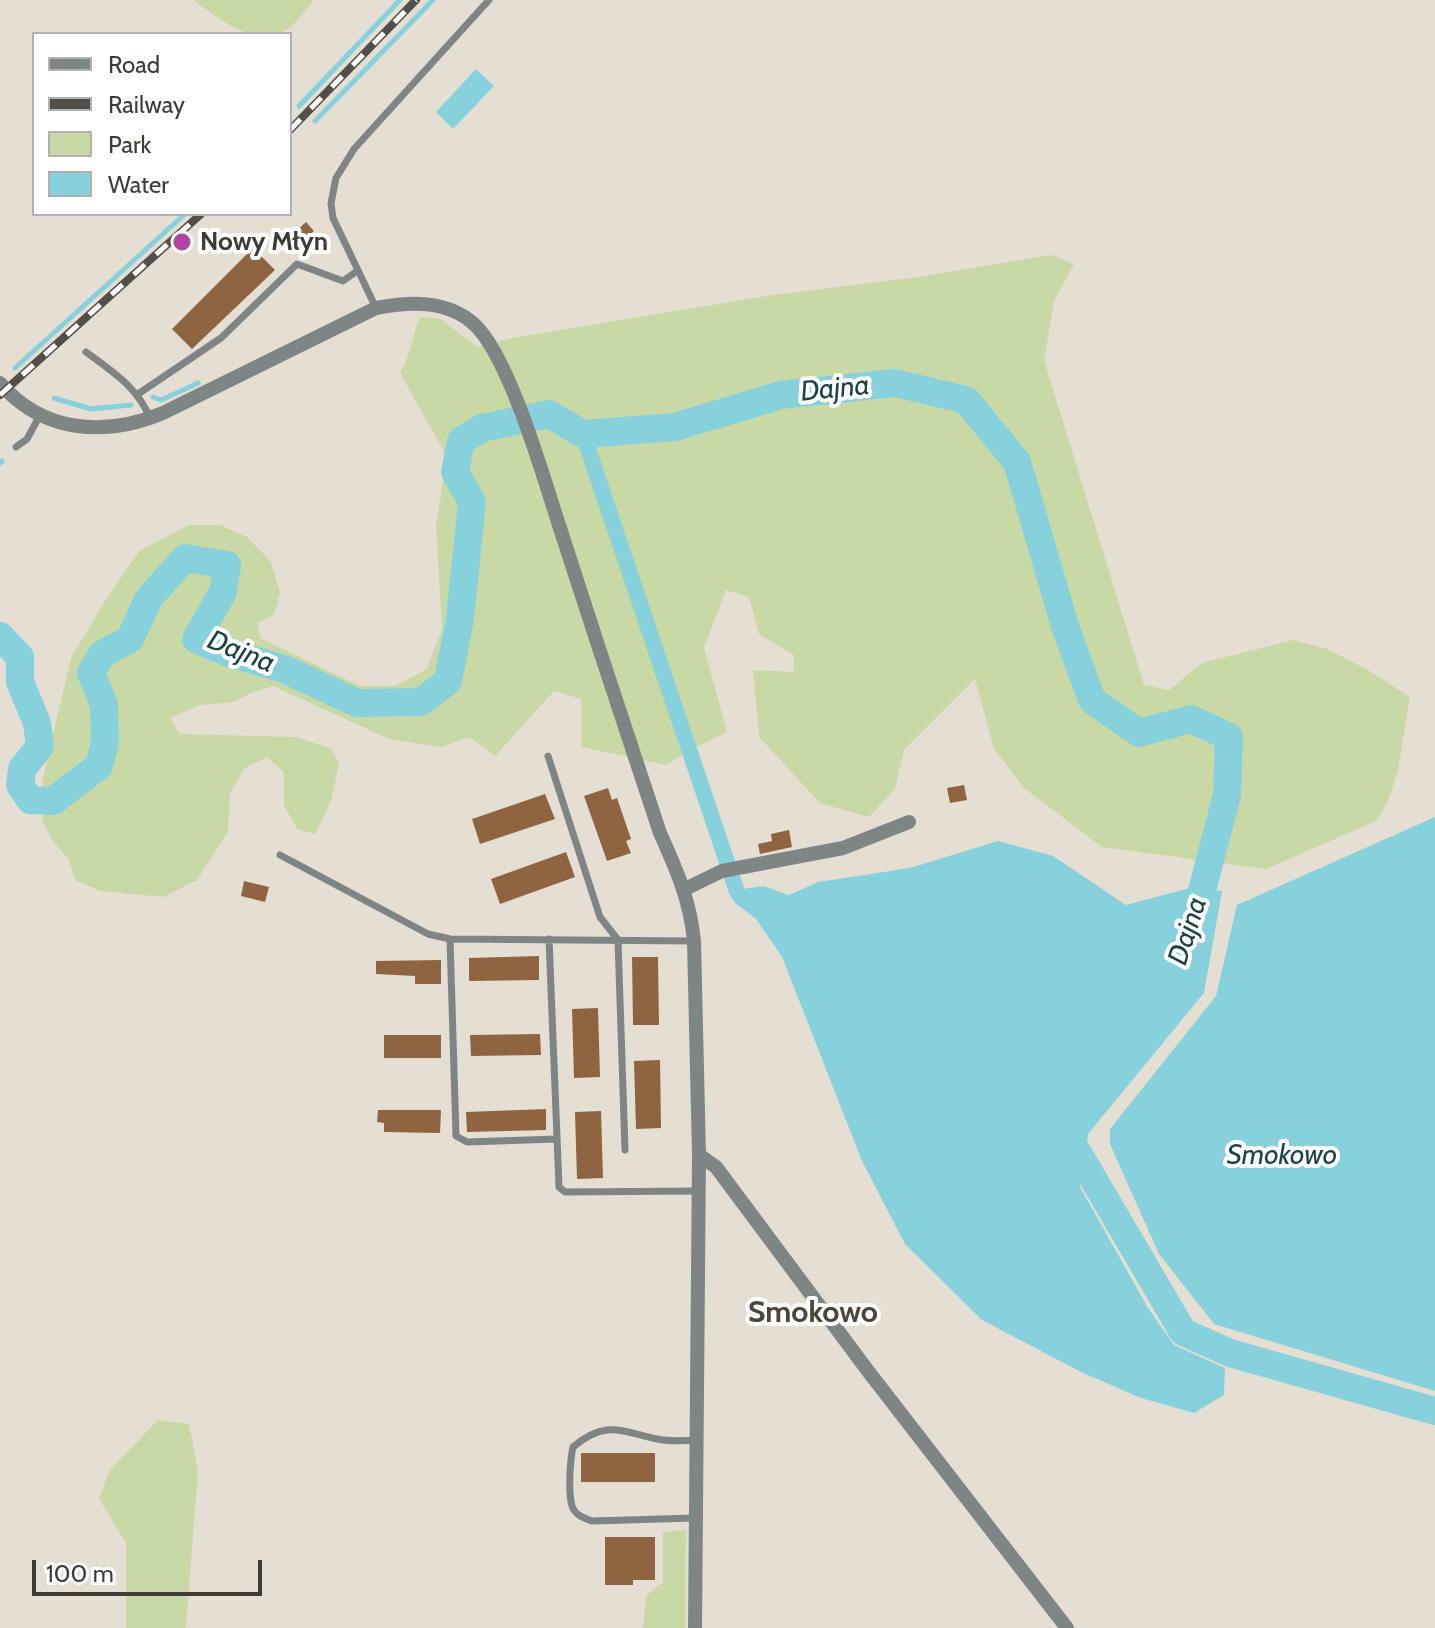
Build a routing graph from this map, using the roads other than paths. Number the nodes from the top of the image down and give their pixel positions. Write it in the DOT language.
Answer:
graph roads {
  1 [pos="489,0"];
  2 [pos="357,271"];
  3 [pos="376,308"];
  4 [pos="86,352"];
  5 [pos="0,383"];
  6 [pos="138,394"];
  7 [pos="40,415"];
  8 [pos="150,418"];
  9 [pos="16,447"];
  10 [pos="548,756"];
  11 [pos="909,822"];
  12 [pos="280,855"];
  13 [pos="685,889"];
  14 [pos="450,939"];
  15 [pos="549,939"];
  16 [pos="618,940"];
  17 [pos="694,941"];
  18 [pos="557,1139"];
  19 [pos="625,1150"];
  20 [pos="699,1155"];
  21 [pos="699,1191"];
  22 [pos="696,1440"];
  23 [pos="695,1518"];
  24 [pos="695,1628"];
  25 [pos="1067,1628"];
  1 -- 2 [label="lane"];
  2 -- 3 [label="lane"];
  2 -- 6 [label="lane"];
  3 -- 8 [label="street"];
  3 -- 13 [label="street"];
  4 -- 6 [label="lane"];
  5 -- 7 [label="street"];
  6 -- 8 [label="lane"];
  7 -- 8 [label="street"];
  7 -- 9 [label="lane"];
  10 -- 16 [label="lane"];
  11 -- 13 [label="street"];
  12 -- 14 [label="lane"];
  13 -- 17 [label="street"];
  14 -- 15 [label="lane"];
  14 -- 18 [label="lane"];
  15 -- 16 [label="lane"];
  15 -- 18 [label="lane"];
  16 -- 17 [label="lane"];
  16 -- 19 [label="lane"];
  17 -- 20 [label="street"];
  18 -- 21 [label="lane"];
  20 -- 21 [label="street"];
  20 -- 25 [label="street"];
  21 -- 22 [label="street"];
  22 -- 23 [label="street"];
  22 -- 23 [label="lane"];
  23 -- 24 [label="street"];
}
